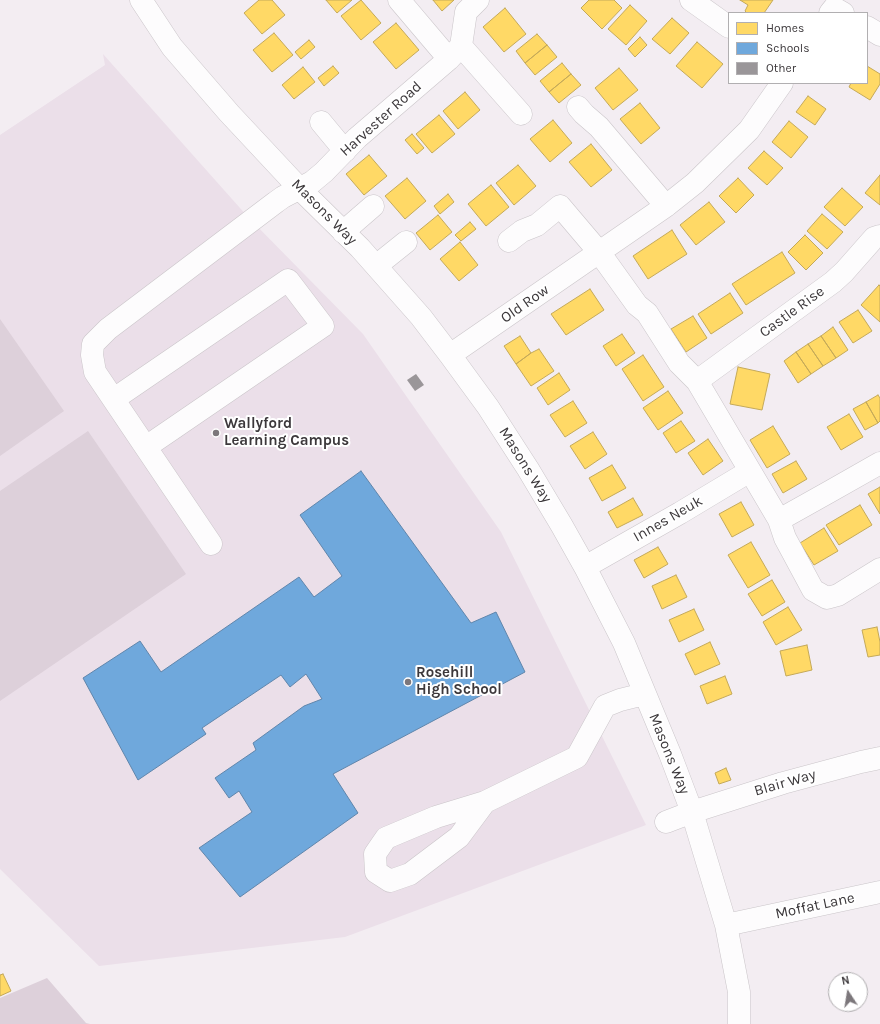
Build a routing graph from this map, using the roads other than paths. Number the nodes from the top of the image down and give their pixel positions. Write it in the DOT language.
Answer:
graph roads {
  1 [pos="141,0"];
  2 [pos="399,0"];
  3 [pos="478,0"];
  4 [pos="691,0"];
  5 [pos="831,12"];
  6 [pos="841,12"];
  7 [pos="728,26"];
  8 [pos="868,28"];
  9 [pos="880,35"];
  10 [pos="455,53"];
  11 [pos="781,84"];
  12 [pos="578,107"];
  13 [pos="521,114"];
  14 [pos="321,122"];
  15 [pos="345,151"];
  16 [pos="300,189"];
  17 [pos="373,206"];
  18 [pos="666,206"];
  19 [pos="343,232"];
  20 [pos="880,236"];
  21 [pos="509,241"];
  22 [pos="406,242"];
  23 [pos="600,252"];
  24 [pos="376,266"];
  25 [pos="450,355"];
  26 [pos="697,381"];
  27 [pos="114,399"];
  28 [pos="146,447"];
  29 [pos="880,463"];
  30 [pos="750,471"];
  31 [pos="779,520"];
  32 [pos="211,544"];
  33 [pos="585,567"];
  34 [pos="880,569"];
  35 [pos="644,694"];
  36 [pos="880,758"];
  37 [pos="485,802"];
  38 [pos="692,812"];
  39 [pos="666,822"];
  40 [pos="880,892"];
  41 [pos="726,925"];
  42 [pos="739,1024"];
  1 -- 16 [label="street, Masons Way"];
  2 -- 10 [label="street"];
  3 -- 10 [label="street"];
  4 -- 7 [label="street"];
  5 -- 6 [label="street"];
  8 -- 9 [label="street"];
  10 -- 13 [label="street"];
  10 -- 15 [label="street, Harvester Road"];
  11 -- 18 [label="street, Old Row"];
  12 -- 18 [label="street"];
  14 -- 15 [label="street"];
  15 -- 16 [label="street, Harvester Road"];
  16 -- 19 [label="street, Masons Way"];
  16 -- 27 [label="street, Harvester Road"];
  17 -- 19 [label="street"];
  18 -- 23 [label="street, Old Row"];
  19 -- 24 [label="street, Masons Way"];
  20 -- 26 [label="street, Castle Rise"];
  21 -- 23 [label="street"];
  22 -- 24 [label="street"];
  23 -- 25 [label="street, Old Row"];
  23 -- 26 [label="street"];
  24 -- 25 [label="street, Masons Way"];
  25 -- 33 [label="street, Masons Way"];
  26 -- 30 [label="street"];
  27 -- 28 [label="street, Harvester Road"];
  27 -- 28 [label="street"];
  28 -- 32 [label="street, Harvester Road"];
  29 -- 31 [label="street"];
  30 -- 31 [label="street"];
  30 -- 33 [label="street, Innes Neuk"];
  31 -- 34 [label="street"];
  33 -- 35 [label="street, Masons Way"];
  35 -- 37 [label="street"];
  35 -- 38 [label="street, Masons Way"];
  36 -- 38 [label="street, Blair Way"];
  37 -- 37 [label="street"];
  38 -- 39 [label="street, Blair Way"];
  38 -- 41 [label="street, Masons Way"];
  40 -- 41 [label="street, Moffat Lane"];
  41 -- 42 [label="street, Masons Way"];
}
